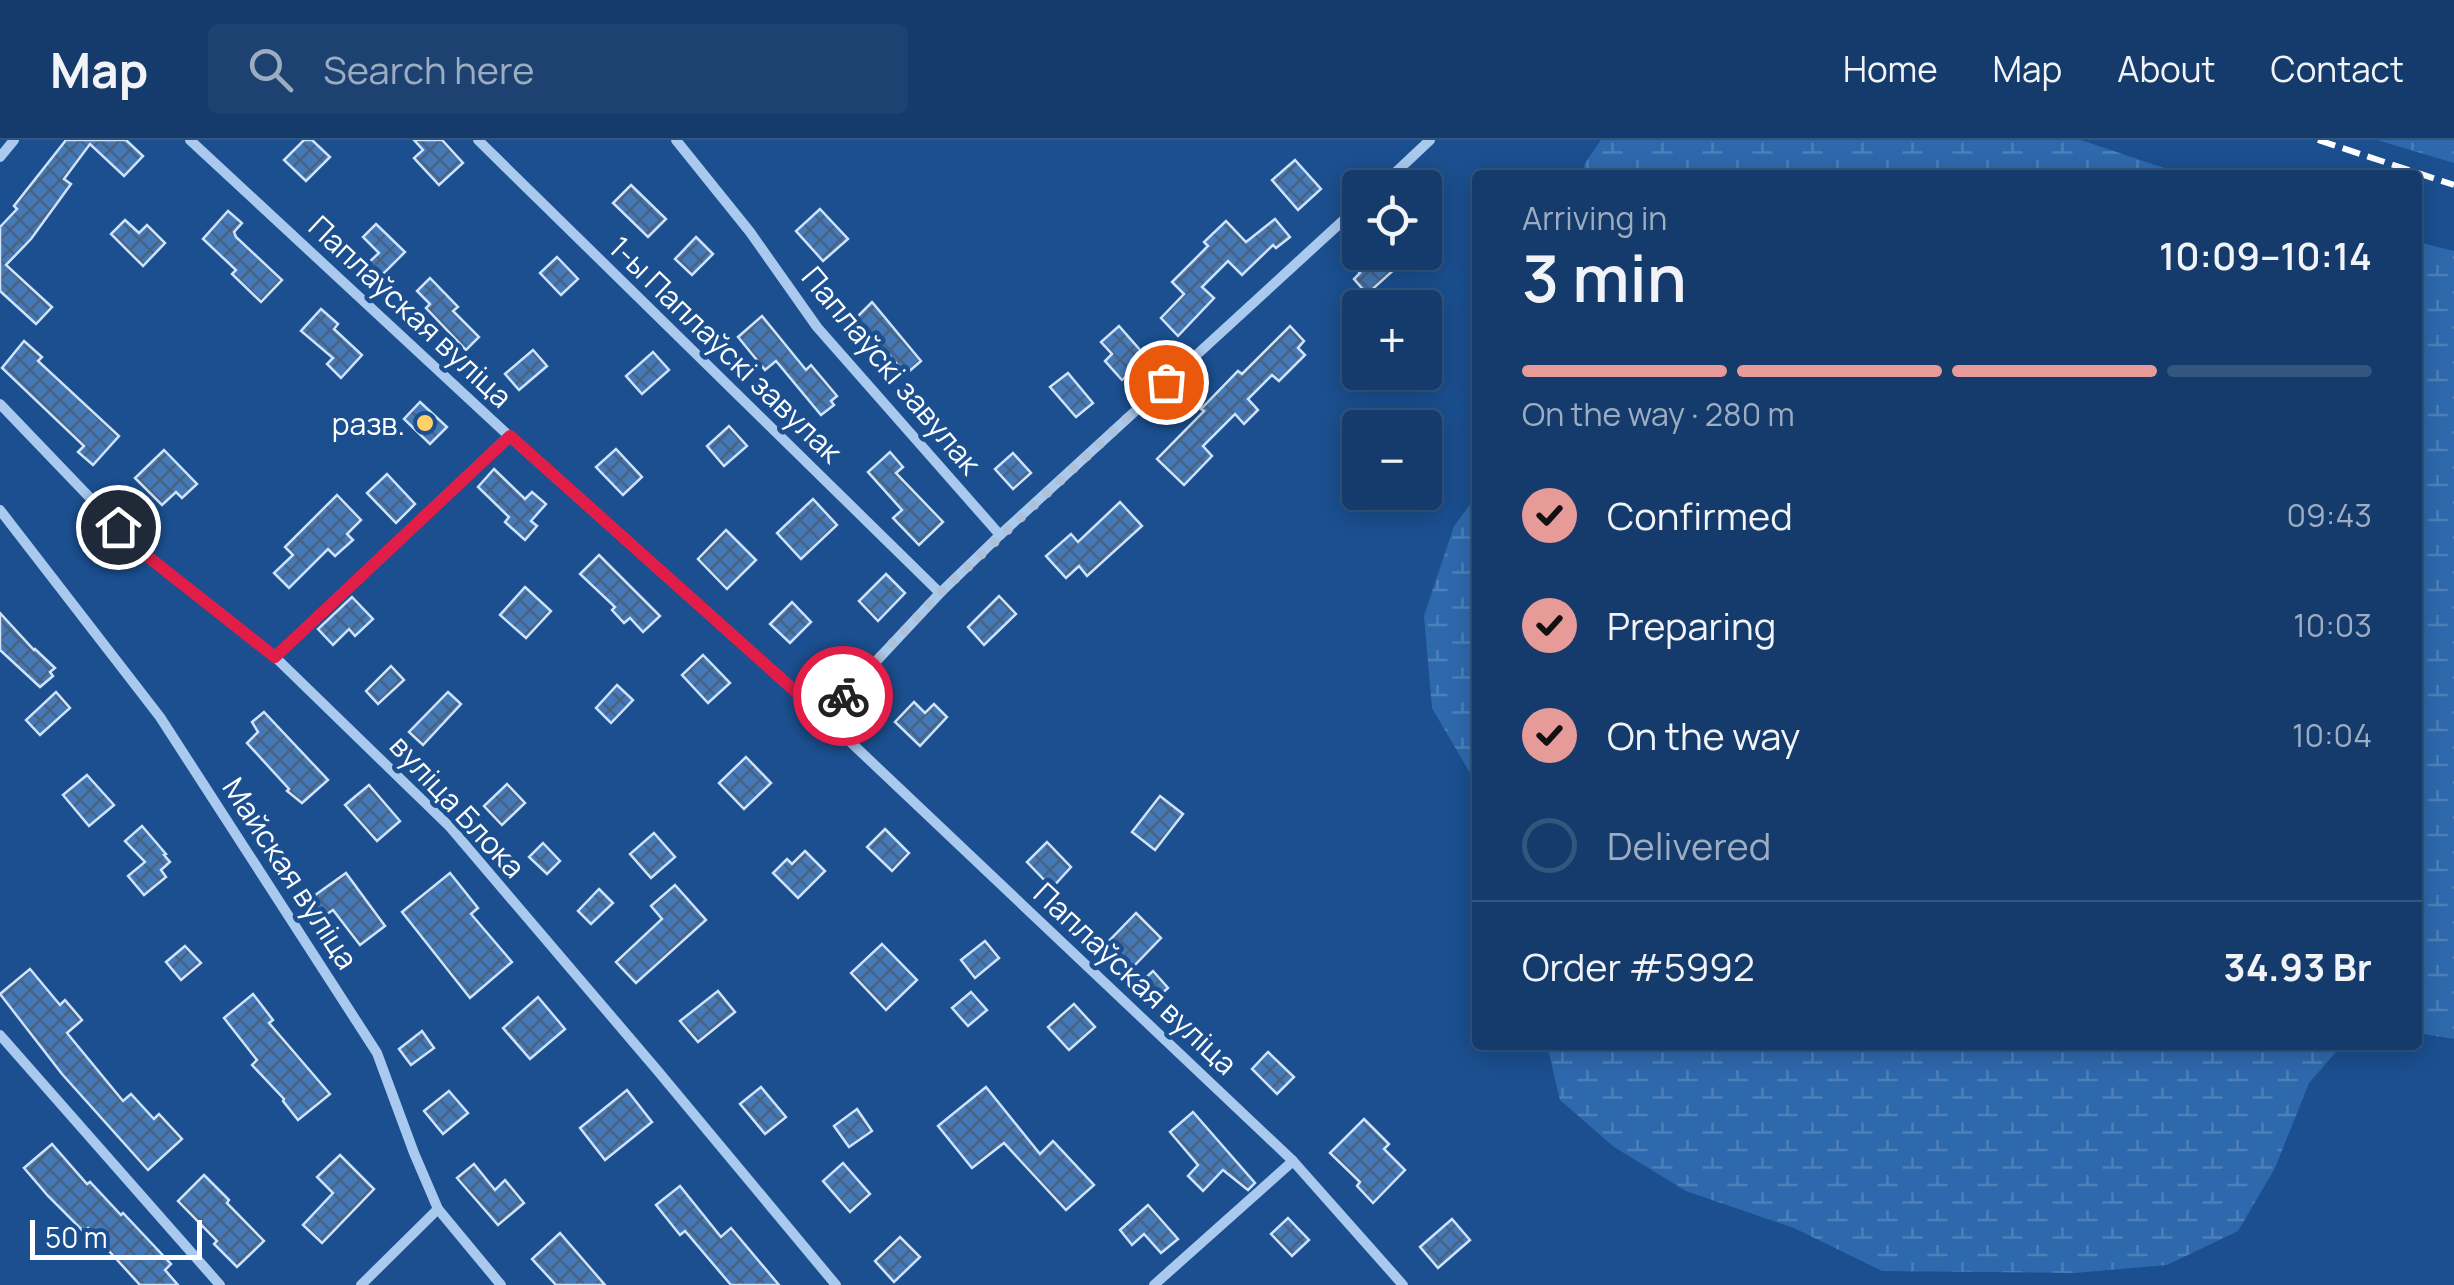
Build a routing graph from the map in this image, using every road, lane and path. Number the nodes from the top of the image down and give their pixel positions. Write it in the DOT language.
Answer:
graph roads {
  1 [pos="14,140"];
  2 [pos="478,140"];
  3 [pos="676,140"];
  4 [pos="1430,140"];
  5 [pos="199,143"];
  6 [pos="0,156"];
  7 [pos="1398,170"];
  8 [pos="1342,221"];
  9 [pos="0,404"];
  10 [pos="510,436"];
  11 [pos="0,510"];
  12 [pos="1000,535"];
  13 [pos="940,593"];
  14 [pos="275,657"];
  15 [pos="824,717"];
  16 [pos="0,1034"];
  17 [pos="1294,1161"];
  18 [pos="438,1209"];
  19 [pos="220,1285"];
  20 [pos="361,1285"];
  21 [pos="502,1285"];
  22 [pos="836,1285"];
  23 [pos="1154,1285"];
  24 [pos="1404,1285"];
  1 -- 6 [label="street"];
  2 -- 13 [label="street, 1-ы Паплаўскі завулак"];
  3 -- 12 [label="street, Паплаўскі завулак"];
  4 -- 7 [label="street"];
  5 -- 10 [label="street, Паплаўская вуліца"];
  8 -- 12 [label="street"];
  9 -- 14 [label="street, вуліца Блока"];
  10 -- 14 [label="street"];
  10 -- 15 [label="street, Паплаўская вуліца"];
  11 -- 18 [label="street, Майская вуліца"];
  12 -- 13 [label="street"];
  13 -- 15 [label="street"];
  14 -- 22 [label="street, вуліца Блока"];
  15 -- 17 [label="street, Паплаўская вуліца"];
  16 -- 19 [label="street"];
  17 -- 23 [label="street"];
  17 -- 24 [label="street, Паплаўская вуліца"];
  18 -- 20 [label="street"];
  18 -- 21 [label="street, Майская вуліца"];
}
